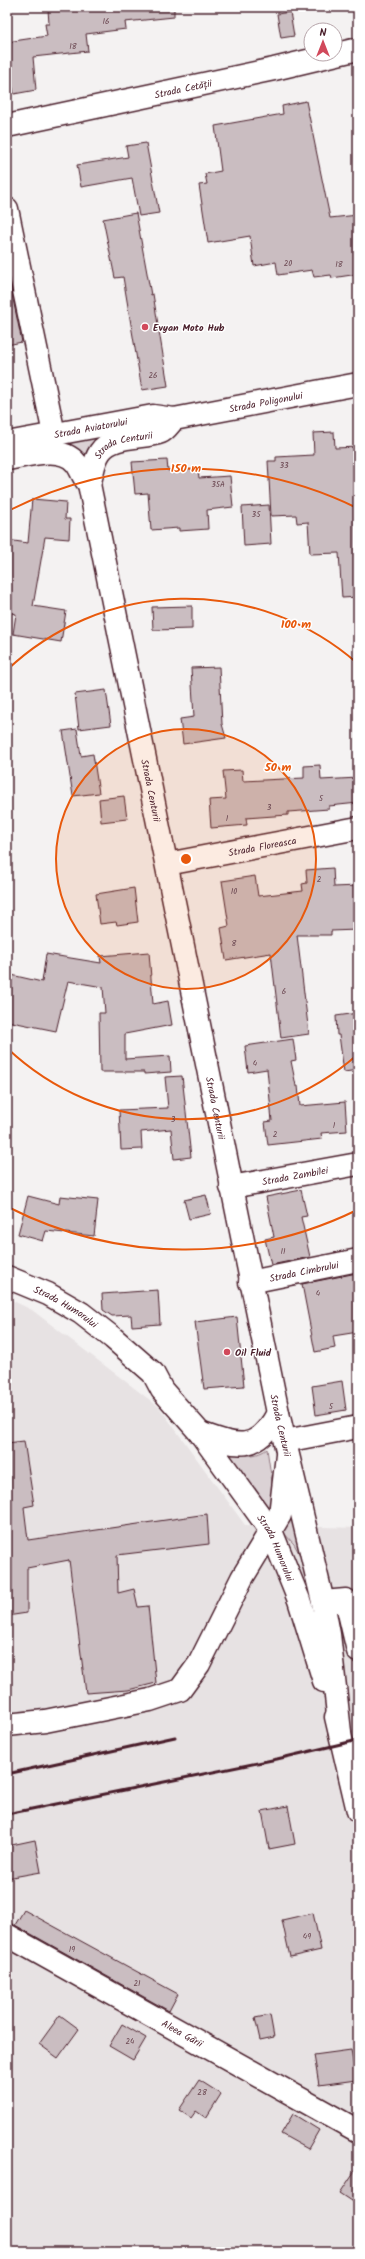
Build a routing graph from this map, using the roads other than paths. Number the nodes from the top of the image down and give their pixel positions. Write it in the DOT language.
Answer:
graph roads {
  1 [pos="358,49"];
  2 [pos="7,126"];
  3 [pos="7,209"];
  4 [pos="358,384"];
  5 [pos="174,419"];
  6 [pos="54,434"];
  7 [pos="7,443"];
  8 [pos="7,459"];
  9 [pos="88,484"];
  10 [pos="358,828"];
  11 [pos="167,864"];
  12 [pos="358,1164"];
  13 [pos="231,1187"];
  14 [pos="358,1260"];
  15 [pos="11,1279"];
  16 [pos="250,1282"];
  17 [pos="278,1413"];
  18 [pos="358,1427"];
  19 [pos="200,1433"];
  20 [pos="286,1448"];
  21 [pos="271,1531"];
  22 [pos="323,1602"];
  23 [pos="329,1634"];
  24 [pos="358,1651"];
  25 [pos="7,1725"];
  26 [pos="340,1732"];
  27 [pos="353,1764"];
  28 [pos="358,1811"];
  29 [pos="7,1936"];
  30 [pos="358,2131"];
  1 -- 2 [label="main road, Strada Cetății"];
  3 -- 6 [label="main road"];
  4 -- 5 [label="main road, Strada Poligonului"];
  5 -- 6 [label="main road, Strada Aviatorului"];
  5 -- 9 [label="main road, Strada Centurii"];
  6 -- 7 [label="main road, Strada Aviatorului"];
  8 -- 9 [label="main road, Strada Centurii"];
  9 -- 11 [label="main road, Strada Centurii"];
  10 -- 11 [label="main road, Strada Floreasca"];
  11 -- 13 [label="main road, Strada Centurii"];
  12 -- 13 [label="main road, Strada Zambilei"];
  13 -- 16 [label="main road, Strada Centurii"];
  14 -- 16 [label="main road, Strada Cimbrului"];
  15 -- 19 [label="main road, Strada Humorului"];
  16 -- 17 [label="main road, Strada Centurii"];
  17 -- 19 [label="main road"];
  17 -- 20 [label="main road, Strada Centurii"];
  18 -- 20 [label="main road"];
  19 -- 21 [label="main road, Strada Humorului"];
  20 -- 21 [label="main road"];
  20 -- 22 [label="main road, Strada Centurii"];
  21 -- 23 [label="main road"];
  21 -- 25 [label="main road"];
  21 -- 26 [label="main road, Strada Humorului"];
  22 -- 23 [label="main road, Strada Centurii"];
  22 -- 24 [label="main road"];
  23 -- 26 [label="main road, Strada Centurii"];
  26 -- 27 [label="main road"];
  27 -- 28 [label="main road"];
  29 -- 30 [label="main road, Aleea Gării"];
}
